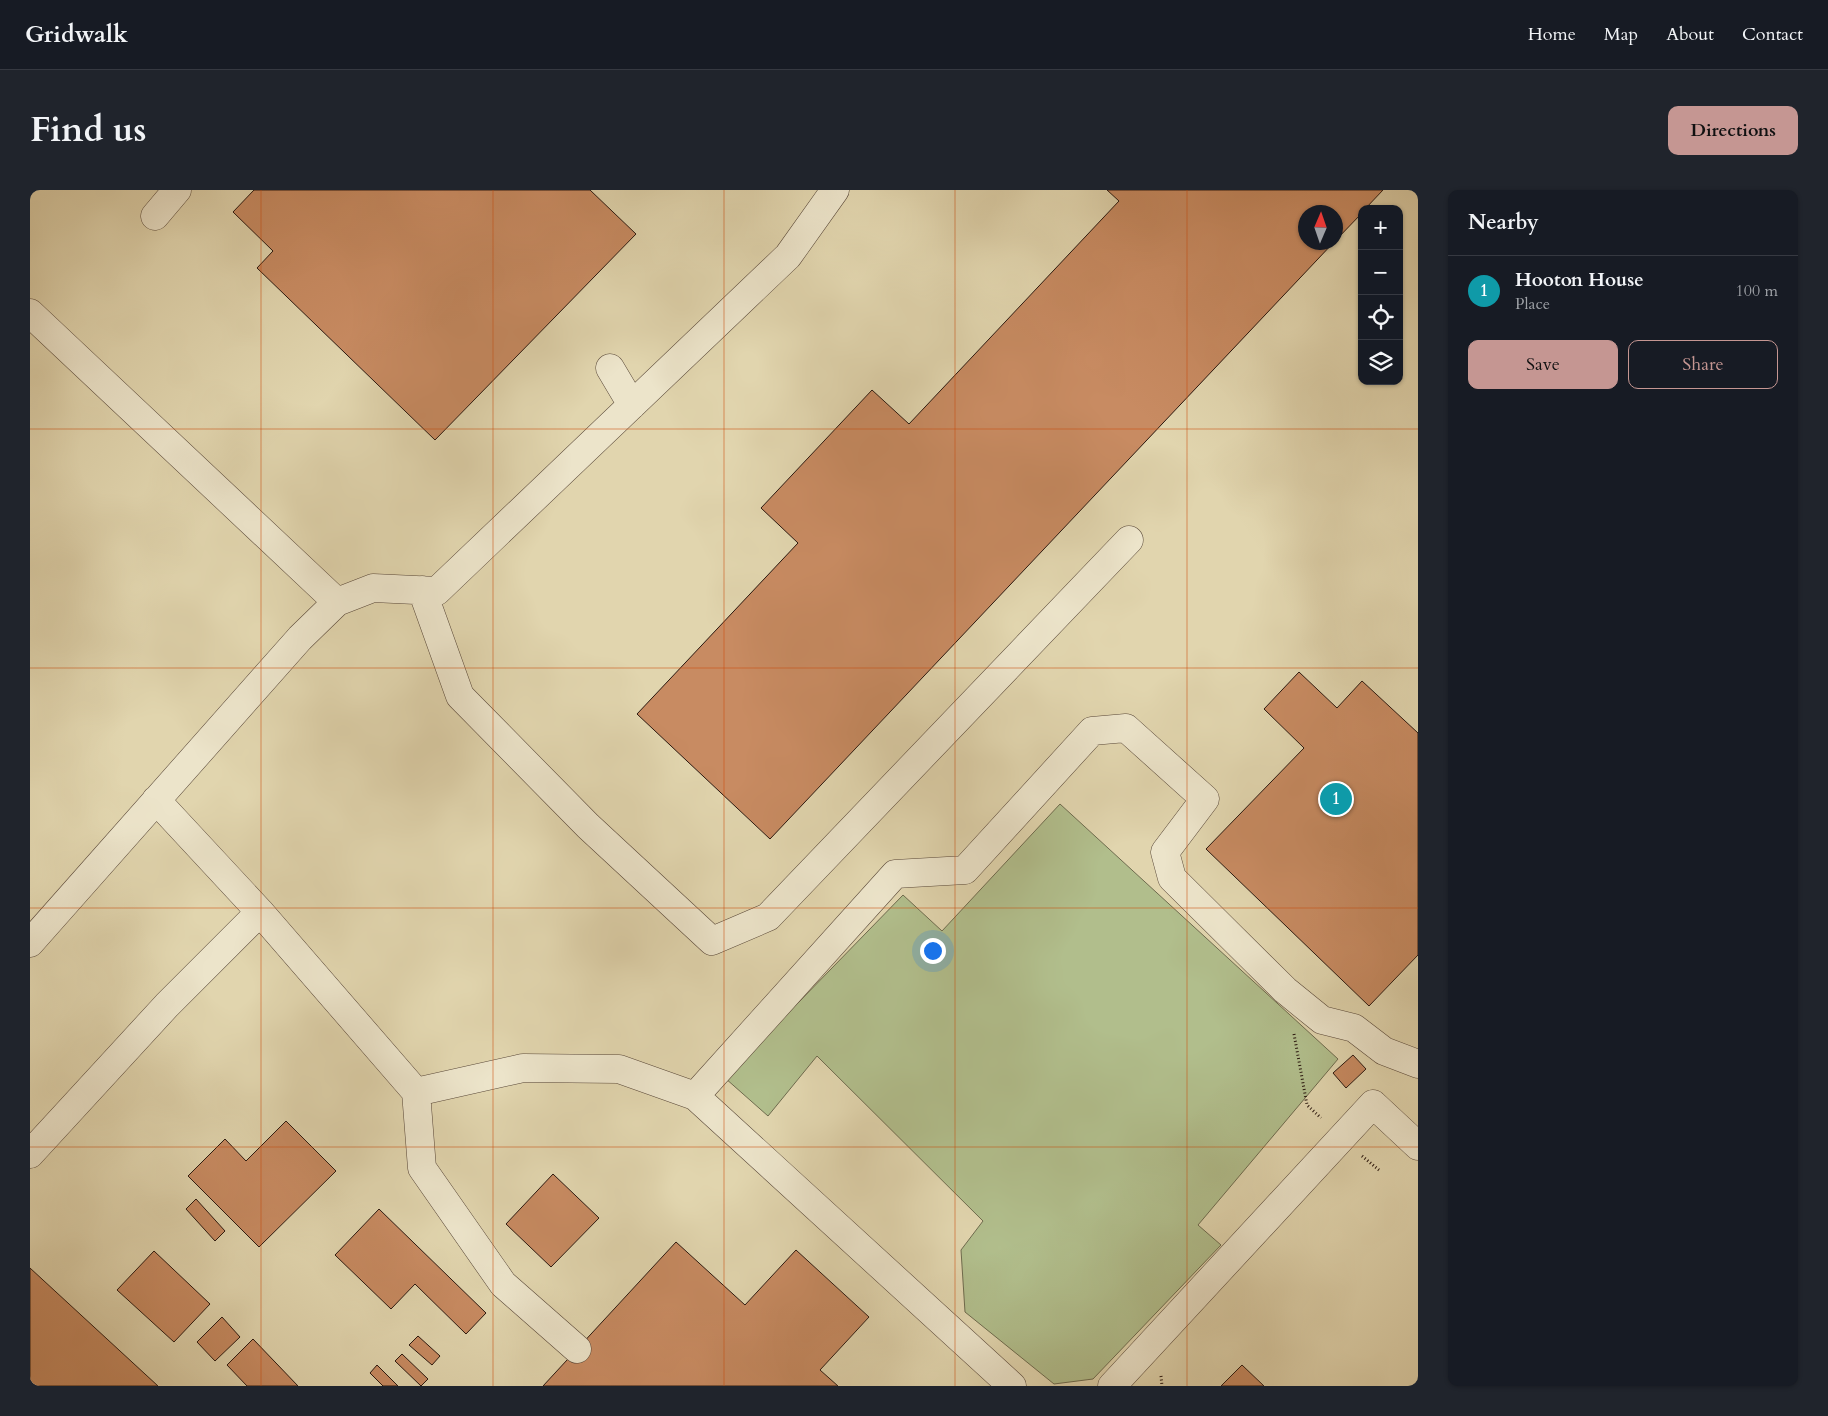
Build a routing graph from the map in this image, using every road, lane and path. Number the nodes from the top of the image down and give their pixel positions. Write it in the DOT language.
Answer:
graph roads {
  1 [pos="177,190"];
  2 [pos="835,190"];
  3 [pos="155,216"];
  4 [pos="30,313"];
  5 [pos="610,368"];
  6 [pos="632,405"];
  7 [pos="1129,540"];
  8 [pos="422,590"];
  9 [pos="337,602"];
  10 [pos="156,800"];
  11 [pos="260,912"];
  12 [pos="30,942"];
  13 [pos="1285,990"];
  14 [pos="1418,1064"];
  15 [pos="416,1092"];
  16 [pos="695,1096"];
  17 [pos="1341,1138"];
  18 [pos="1418,1146"];
  19 [pos="30,1154"];
  20 [pos="1379,1170"];
  21 [pos="578,1349"];
  22 [pos="1012,1386"];
  23 [pos="1112,1386"];
  1 -- 3 [label="lane"];
  2 -- 6 [label="lane"];
  4 -- 9 [label="lane"];
  5 -- 6 [label="lane"];
  6 -- 8 [label="lane"];
  7 -- 8 [label="lane"];
  8 -- 9 [label="lane"];
  9 -- 10 [label="lane"];
  10 -- 11 [label="lane"];
  10 -- 12 [label="lane"];
  11 -- 15 [label="lane"];
  11 -- 19 [label="lane"];
  13 -- 14 [label="lane"];
  13 -- 16 [label="lane"];
  13 -- 17 [label="path"];
  15 -- 16 [label="lane"];
  15 -- 21 [label="lane"];
  16 -- 22 [label="lane"];
  17 -- 18 [label="lane"];
  17 -- 20 [label="path"];
  17 -- 23 [label="lane"];
}
